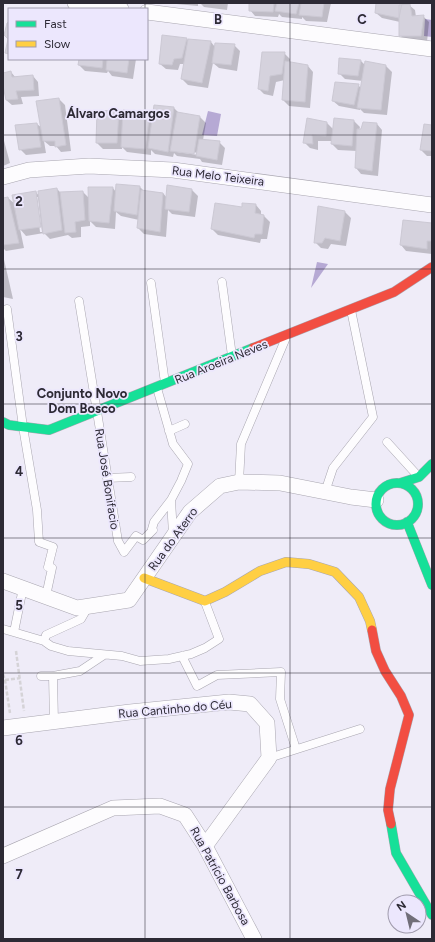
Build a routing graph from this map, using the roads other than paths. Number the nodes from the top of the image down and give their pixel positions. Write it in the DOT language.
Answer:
graph roads {
  1 [pos="74,3"];
  2 [pos="113,8"];
  3 [pos="148,12"];
  4 [pos="432,49"];
  5 [pos="3,176"];
  6 [pos="432,205"];
  7 [pos="432,267"];
  8 [pos="222,282"];
  9 [pos="151,283"];
  10 [pos="79,301"];
  11 [pos="8,309"];
  12 [pos="351,310"];
  13 [pos="287,335"];
  14 [pos="232,357"];
  15 [pos="166,384"];
  16 [pos="157,388"];
  17 [pos="96,412"];
  18 [pos="3,422"];
  19 [pos="185,424"];
  20 [pos="23,427"];
  21 [pos="169,431"];
  22 [pos="387,442"];
  23 [pos="432,464"];
  24 [pos="131,477"];
  25 [pos="419,477"];
  26 [pos="108,478"];
  27 [pos="239,482"];
  28 [pos="400,483"];
  29 [pos="325,492"];
  30 [pos="416,496"];
  31 [pos="171,500"];
  32 [pos="376,500"];
  33 [pos="404,523"];
  34 [pos="173,535"];
  35 [pos="144,578"];
  36 [pos="3,581"];
  37 [pos="432,585"];
  38 [pos="23,588"];
  39 [pos="46,596"];
  40 [pos="205,601"];
  41 [pos="88,606"];
  42 [pos="3,629"];
  43 [pos="14,632"];
  44 [pos="44,641"];
  45 [pos="104,655"];
  46 [pos="182,656"];
  47 [pos="41,676"];
  48 [pos="53,676"];
  49 [pos="54,722"];
  50 [pos="13,727"];
  51 [pos="360,730"];
  52 [pos="296,750"];
  53 [pos="269,758"];
  54 [pos="205,846"];
  55 [pos="3,856"];
  56 [pos="432,915"];
  57 [pos="254,939"];
  1 -- 2 [label="street"];
  3 -- 4 [label="street"];
  5 -- 6 [label="street, Rua Melo Teixeira"];
  7 -- 12 [label="street, Rua Aroeira Neves"];
  8 -- 14 [label="lane"];
  9 -- 15 [label="lane"];
  10 -- 17 [label="lane, Rua José Bonifacio"];
  11 -- 20 [label="lane"];
  12 -- 13 [label="street, Rua Aroeira Neves"];
  12 -- 29 [label="lane"];
  13 -- 14 [label="street, Rua Aroeira Neves"];
  13 -- 27 [label="lane"];
  14 -- 15 [label="street, Rua Aroeira Neves"];
  15 -- 16 [label="street, Rua Aroeira Neves"];
  16 -- 17 [label="street, Rua Aroeira Neves"];
  16 -- 21 [label="lane"];
  17 -- 20 [label="street, Rua Aroeira Neves"];
  17 -- 26 [label="lane, Rua José Bonifacio"];
  18 -- 20 [label="street, Rua Aroeira Neves"];
  19 -- 21 [label="lane"];
  20 -- 39 [label="lane"];
  21 -- 31 [label="lane"];
  22 -- 25 [label="lane"];
  23 -- 25 [label="street"];
  24 -- 26 [label="lane"];
  25 -- 28 [label="street"];
  25 -- 30 [label="street"];
  26 -- 31 [label="lane, Rua José Bonifacio"];
  27 -- 29 [label="street, Rua do Aterro"];
  27 -- 34 [label="street, Rua do Aterro"];
  28 -- 30 [label="street"];
  28 -- 32 [label="street"];
  29 -- 32 [label="street, Rua do Aterro"];
  30 -- 33 [label="street"];
  31 -- 34 [label="lane"];
  32 -- 33 [label="street"];
  33 -- 37 [label="street"];
  34 -- 35 [label="street, Rua do Aterro"];
  35 -- 40 [label="street"];
  35 -- 41 [label="street, Rua do Aterro"];
  36 -- 38 [label="street, Rua do Aterro"];
  38 -- 39 [label="street, Rua do Aterro"];
  38 -- 43 [label="lane"];
  39 -- 41 [label="street, Rua do Aterro"];
  40 -- 46 [label="lane"];
  40 -- 56 [label="street"];
  41 -- 44 [label="lane"];
  42 -- 43 [label="lane"];
  43 -- 44 [label="lane"];
  44 -- 45 [label="lane"];
  45 -- 46 [label="lane"];
  45 -- 48 [label="lane"];
  46 -- 52 [label="lane"];
  47 -- 48 [label="lane"];
  48 -- 49 [label="lane"];
  49 -- 50 [label="street, Rua Cantinho do Céu"];
  49 -- 53 [label="street, Rua Cantinho do Céu"];
  51 -- 52 [label="lane"];
  52 -- 53 [label="lane"];
  53 -- 54 [label="street"];
  54 -- 55 [label="street, Rua Patrício Barbosa"];
  54 -- 57 [label="street, Rua Patrício Barbosa"];
}
